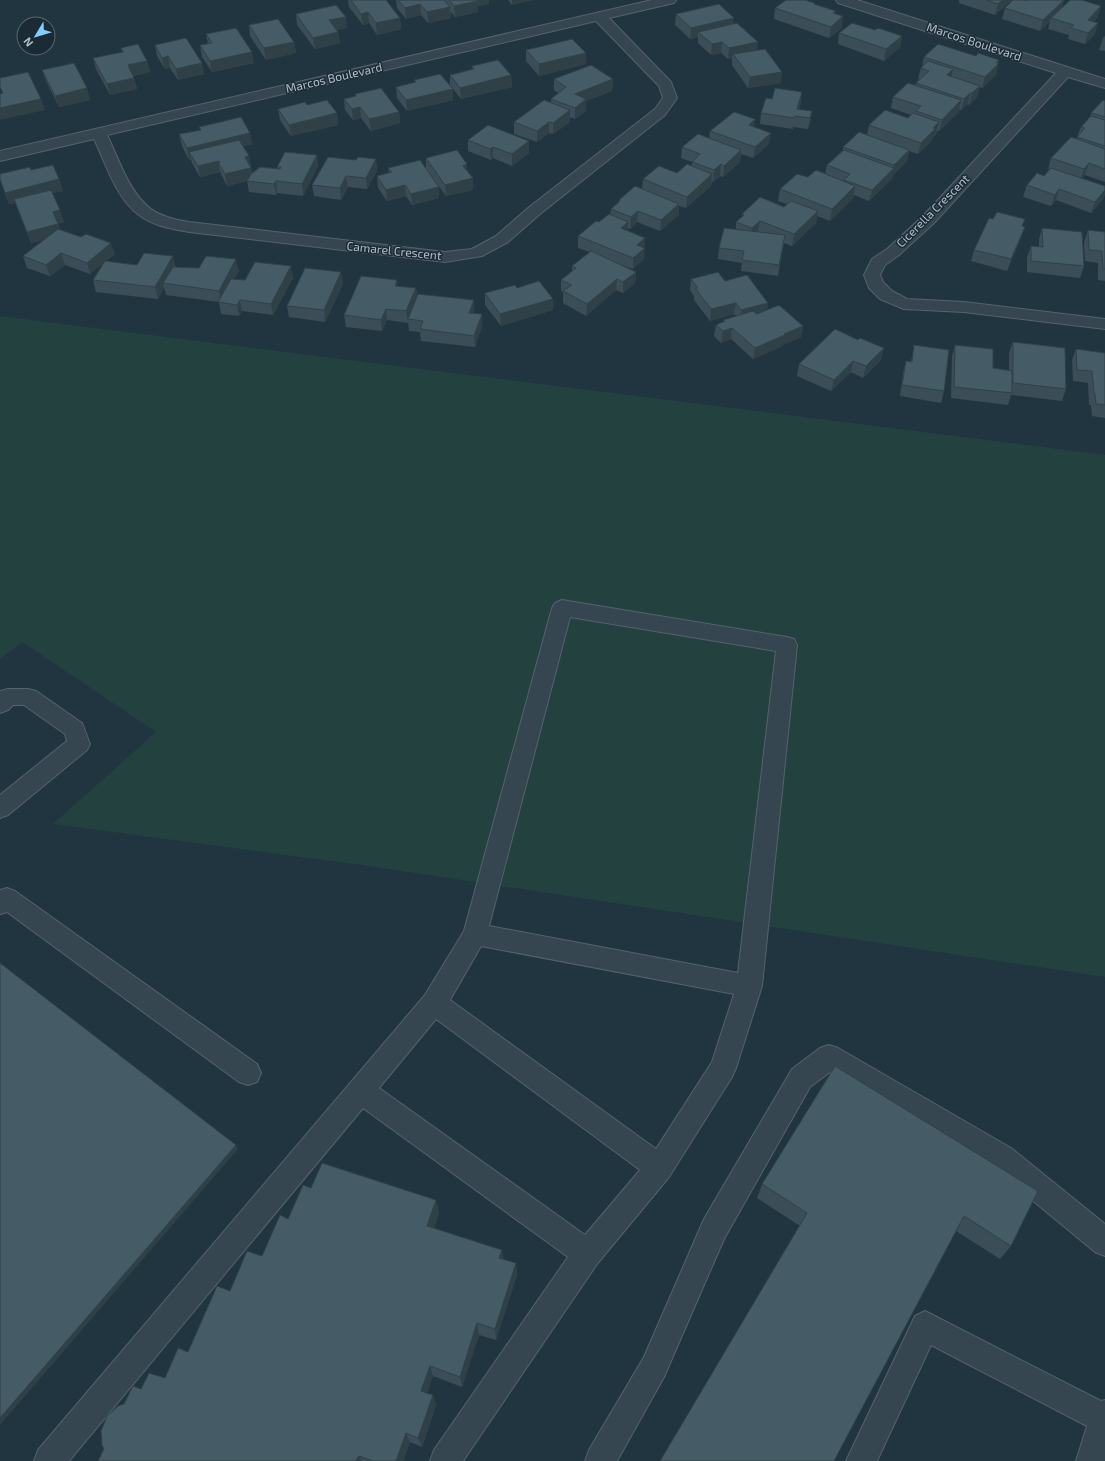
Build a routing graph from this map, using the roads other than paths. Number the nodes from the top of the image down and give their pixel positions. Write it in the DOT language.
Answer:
graph roads {
  1 [pos="669,0"];
  2 [pos="843,0"];
  3 [pos="599,16"];
  4 [pos="1066,71"];
  5 [pos="1105,84"];
  6 [pos="99,134"];
  7 [pos="0,156"];
  8 [pos="1105,324"];
  9 [pos="0,704"];
  10 [pos="0,808"];
  11 [pos="0,904"];
  12 [pos="475,934"];
  13 [pos="749,986"];
  14 [pos="434,1003"];
  15 [pos="248,1073"];
  16 [pos="356,1096"];
  17 [pos="659,1168"];
  18 [pos="1105,1242"];
  19 [pos="587,1254"];
  20 [pos="1104,1417"];
  21 [pos="49,1461"];
  22 [pos="445,1461"];
  23 [pos="600,1461"];
  24 [pos="861,1461"];
  25 [pos="1091,1461"];
  1 -- 3 [label="street, Marcos Boulevard"];
  2 -- 4 [label="street, Marcos Boulevard"];
  3 -- 6 [label="street, Marcos Boulevard"];
  3 -- 6 [label="street, Camarel Crescent"];
  4 -- 5 [label="street, Marcos Boulevard"];
  4 -- 8 [label="street, Cicerella Crescent"];
  6 -- 7 [label="street, Marcos Boulevard"];
  9 -- 10 [label="street"];
  11 -- 15 [label="street"];
  12 -- 13 [label="street"];
  12 -- 13 [label="street"];
  12 -- 14 [label="street"];
  13 -- 17 [label="street"];
  14 -- 16 [label="street"];
  14 -- 17 [label="street"];
  16 -- 19 [label="street"];
  16 -- 21 [label="street"];
  17 -- 19 [label="street"];
  18 -- 23 [label="street"];
  19 -- 22 [label="street"];
  20 -- 24 [label="street"];
  20 -- 25 [label="street"];
}
